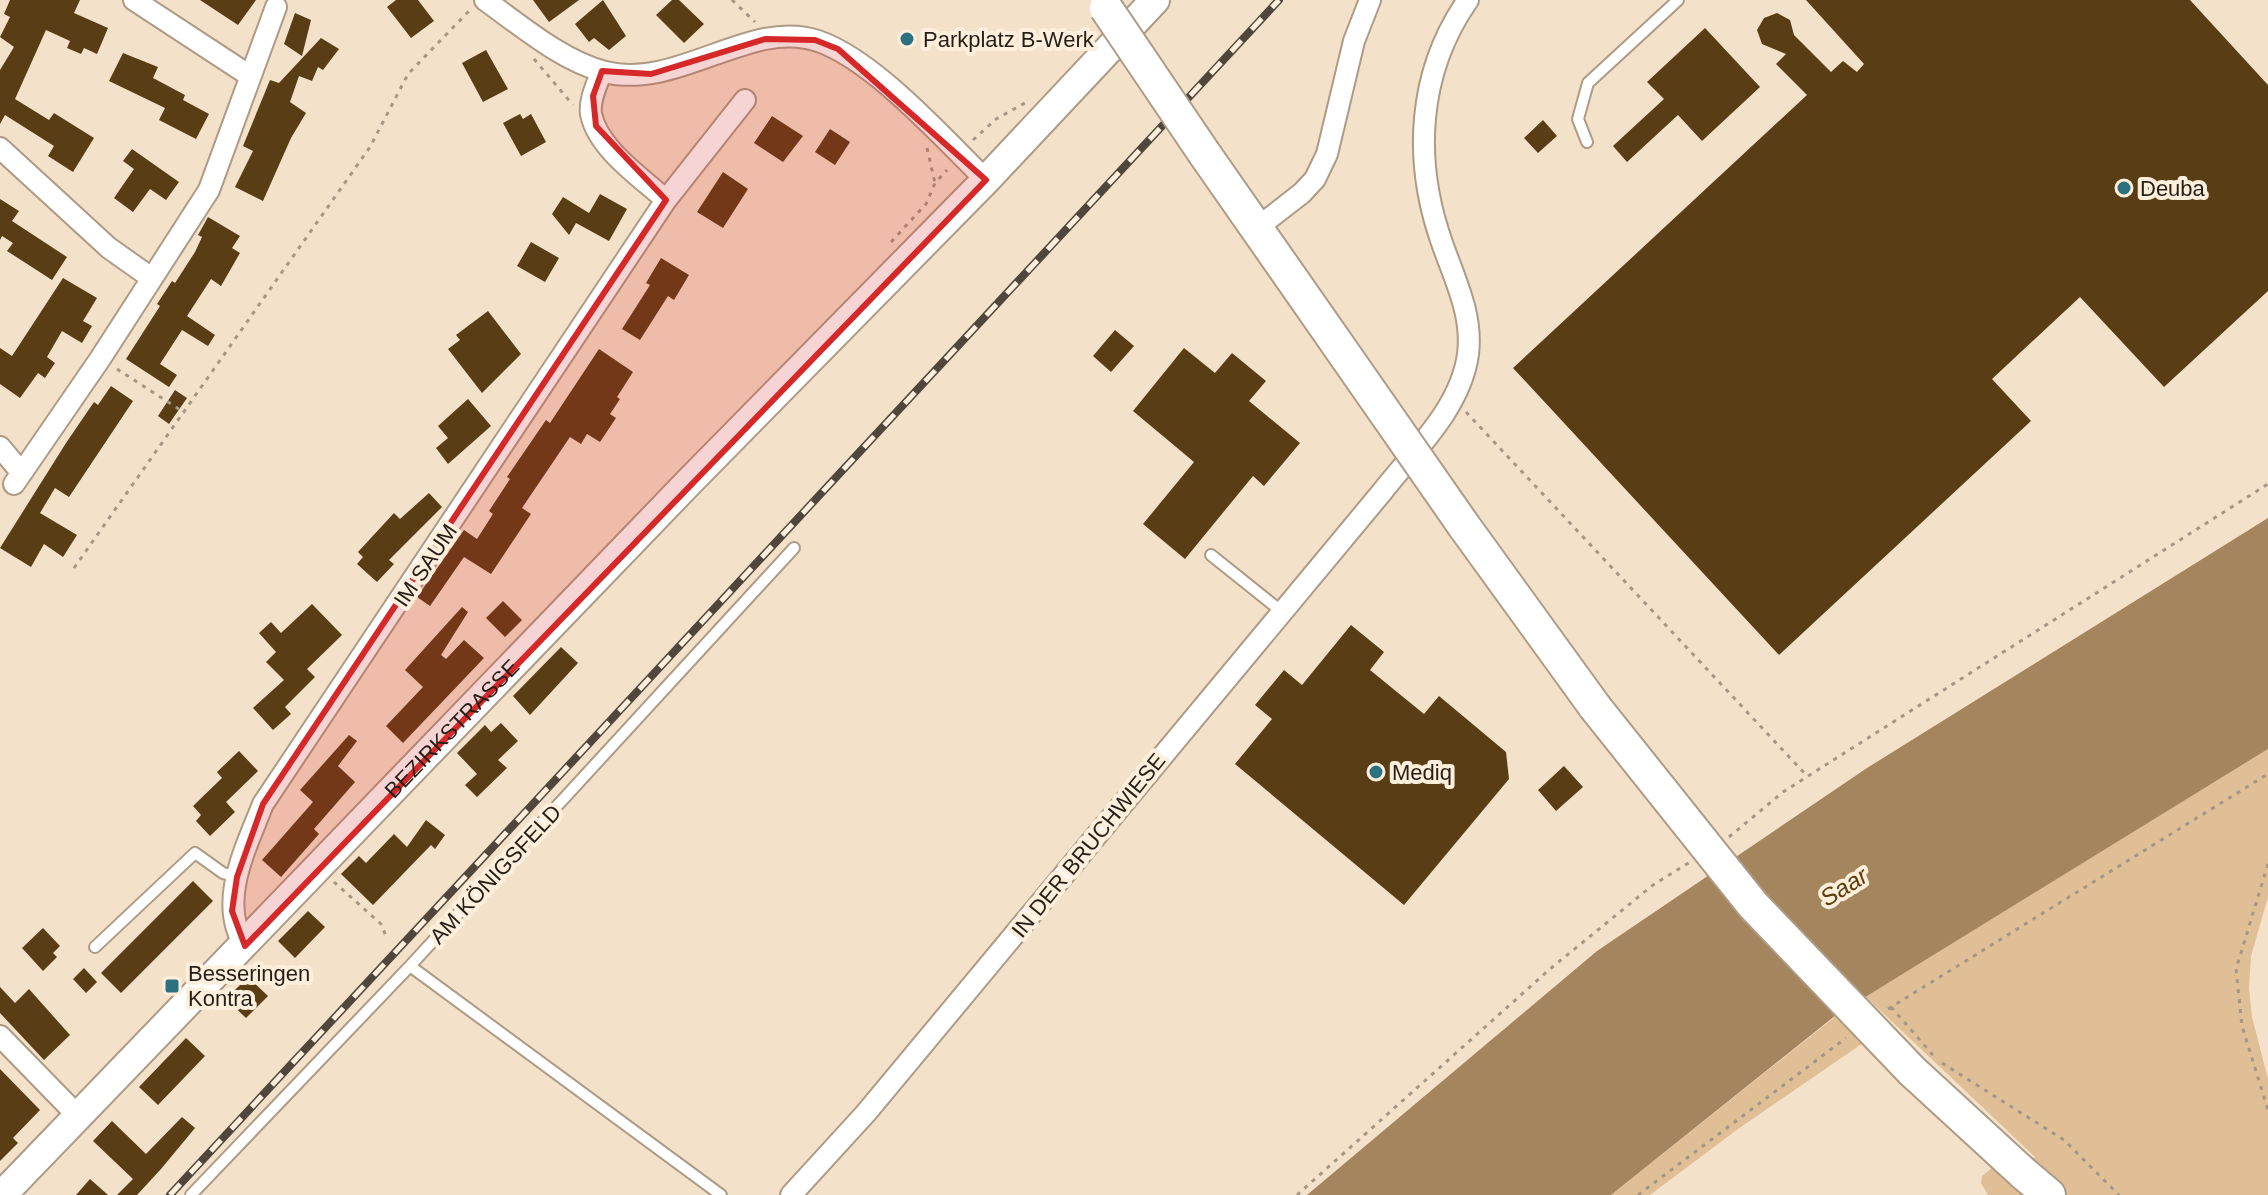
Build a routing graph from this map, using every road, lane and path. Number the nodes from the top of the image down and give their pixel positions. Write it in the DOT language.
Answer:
graph roads {
  1 [pos="134,0"];
  2 [pos="732,0"];
  3 [pos="1155,0"];
  4 [pos="1370,0"];
  5 [pos="1468,0"];
  6 [pos="1678,0"];
  7 [pos="1103,4"];
  8 [pos="477,5"];
  9 [pos="276,7"];
  10 [pos="765,39"];
  11 [pos="530,55"];
  12 [pos="602,71"];
  13 [pos="250,76"];
  14 [pos="745,100"];
  15 [pos="591,113"];
  16 [pos="1587,142"];
  17 [pos="0,148"];
  18 [pos="986,180"];
  19 [pos="666,200"];
  20 [pos="1257,228"];
  21 [pos="150,277"];
  22 [pos="100,359"];
  23 [pos="1453,401"];
  24 [pos="185,413"];
  25 [pos="0,447"];
  26 [pos="2268,484"];
  27 [pos="794,548"];
  28 [pos="1211,555"];
  29 [pos="74,568"];
  30 [pos="1281,611"];
  31 [pos="2268,774"];
  32 [pos="1808,777"];
  33 [pos="1717,845"];
  34 [pos="1694,860"];
  35 [pos="2268,864"];
  36 [pos="319,869"];
  37 [pos="237,877"];
  38 [pos="386,936"];
  39 [pos="245,946"];
  40 [pos="95,947"];
  41 [pos="410,966"];
  42 [pos="1891,1007"];
  43 [pos="1878,1016"];
  44 [pos="1852,1034"];
  45 [pos="0,1036"];
  46 [pos="2268,1110"];
  47 [pos="78,1116"];
  48 [pos="2,1195"];
  49 [pos="191,1195"];
  50 [pos="721,1195"];
  51 [pos="791,1195"];
  52 [pos="1297,1195"];
  53 [pos="1638,1195"];
  54 [pos="2049,1195"];
  55 [pos="2119,1195"];
  1 -- 13 [label="street"];
  2 -- 10 [label="path"];
  3 -- 18 [label="street, BEZIRKSTRASSE"];
  4 -- 20 [label="street"];
  5 -- 23 [label="street, IN DER BRUCHWIESE"];
  6 -- 16 [label="lane"];
  7 -- 20 [label="main road, bridge"];
  8 -- 12 [label="street"];
  8 -- 24 [label="path"];
  9 -- 13 [label="street"];
  10 -- 12 [label="street"];
  10 -- 18 [label="street"];
  11 -- 15 [label="path"];
  12 -- 15 [label="street"];
  13 -- 21 [label="street"];
  14 -- 19 [label="street, IM SAUM"];
  15 -- 19 [label="street"];
  17 -- 21 [label="street"];
  18 -- 36 [label="street, BEZIRKSTRASSE"];
  19 -- 37 [label="street, IM SAUM"];
  20 -- 54 [label="main road, bridge"];
  21 -- 22 [label="street"];
  22 -- 24 [label="path"];
  22 -- 25 [label="street"];
  23 -- 30 [label="street, IN DER BRUCHWIESE"];
  23 -- 32 [label="path"];
  24 -- 29 [label="path"];
  26 -- 32 [label="path"];
  27 -- 41 [label="lane, AM KÖNIGSFELD"];
  28 -- 30 [label="lane"];
  30 -- 51 [label="street, IN DER BRUCHWIESE"];
  31 -- 42 [label="path"];
  32 -- 33 [label="path"];
  34 -- 52 [label="path"];
  35 -- 46 [label="path"];
  36 -- 38 [label="path"];
  36 -- 39 [label="street, BEZIRKSTRASSE"];
  37 -- 39 [label="street, IM SAUM"];
  37 -- 40 [label="lane"];
  39 -- 47 [label="street, BEZIRKSTRASSE"];
  41 -- 49 [label="lane, AM KÖNIGSFELD"];
  41 -- 50 [label="lane"];
  42 -- 43 [label="path"];
  42 -- 55 [label="path"];
  44 -- 53 [label="path"];
  45 -- 47 [label="street"];
  47 -- 48 [label="street, BEZIRKSTRASSE"];
}
